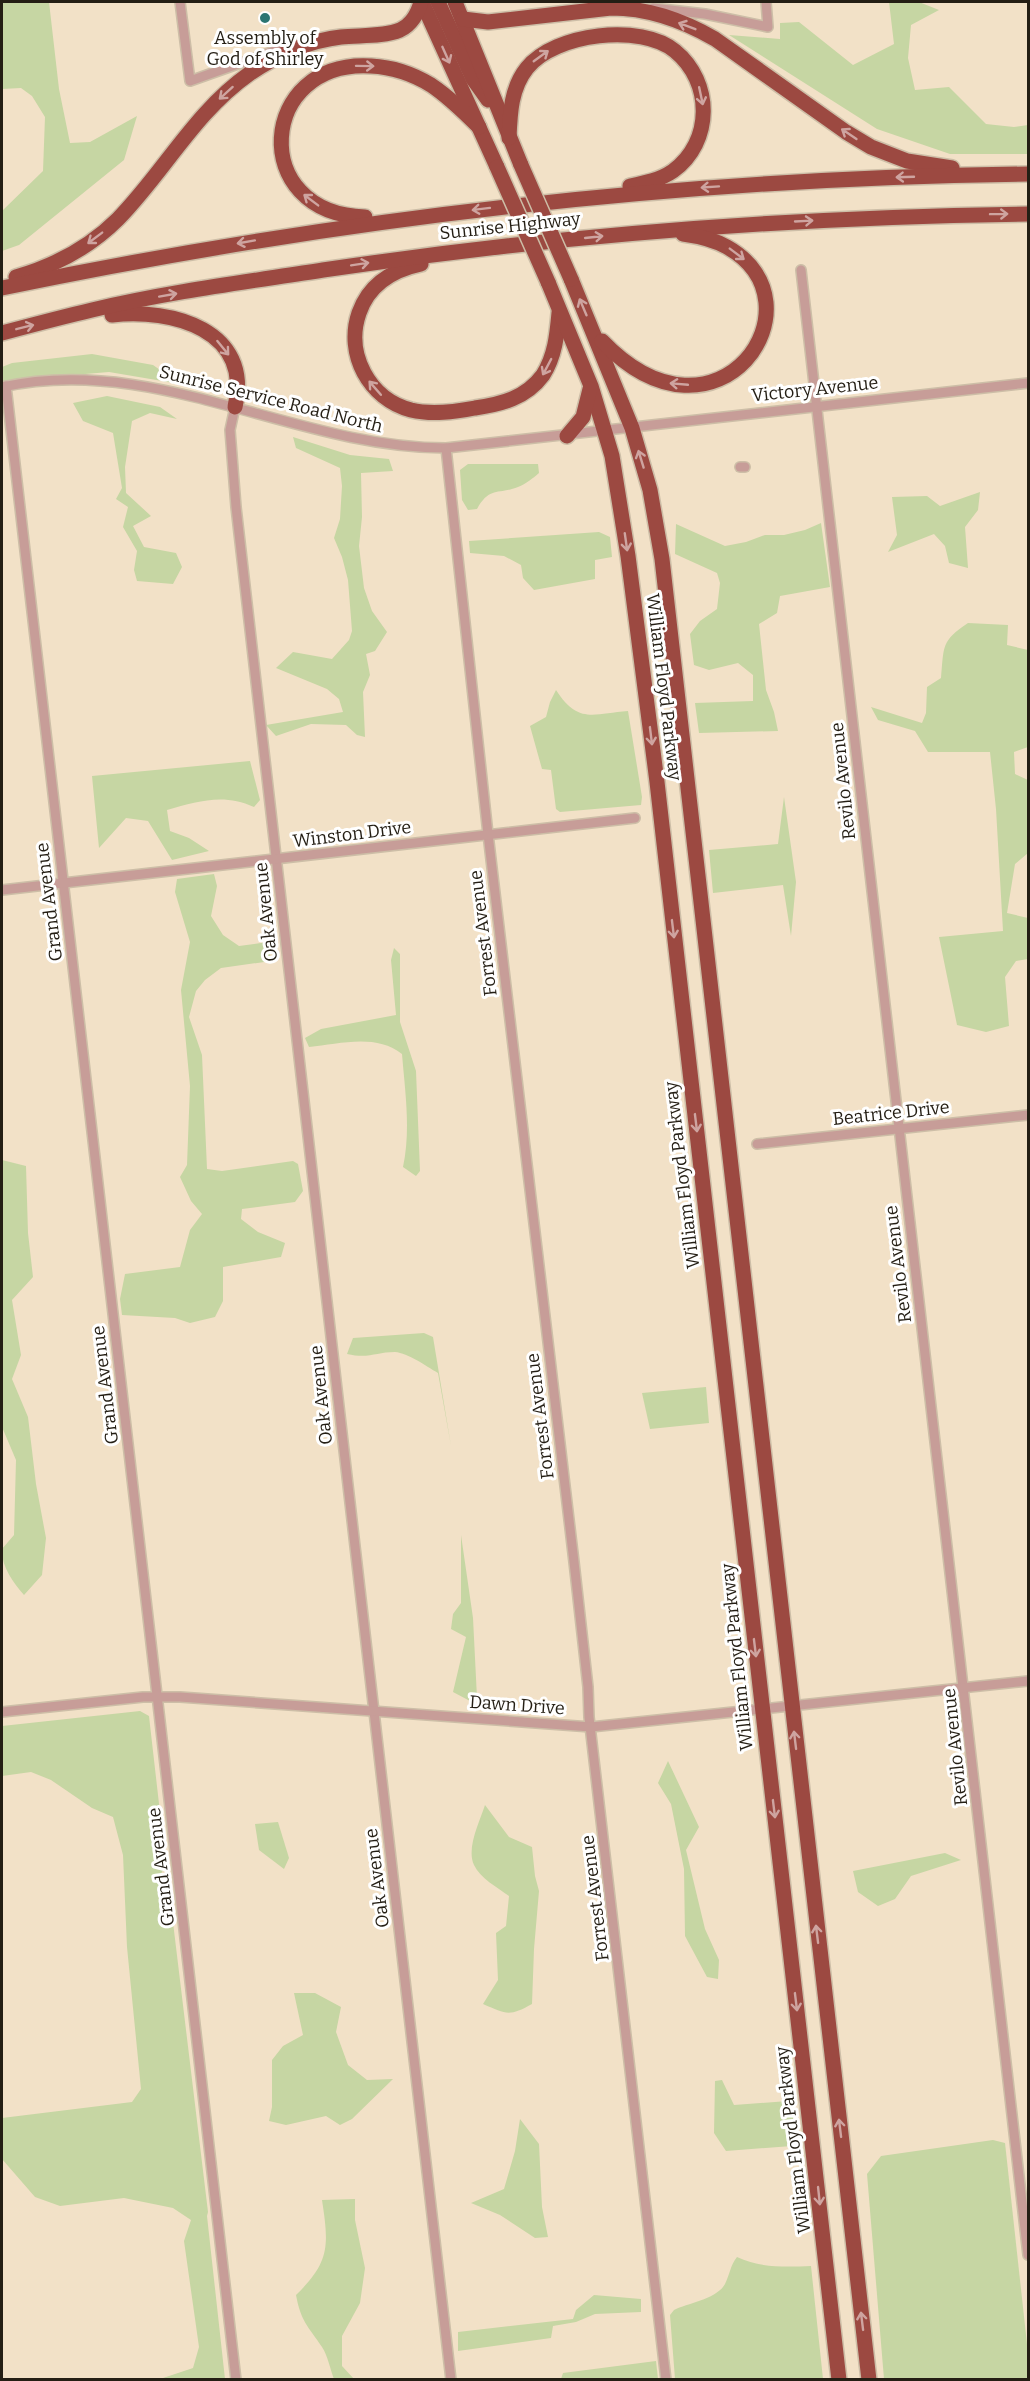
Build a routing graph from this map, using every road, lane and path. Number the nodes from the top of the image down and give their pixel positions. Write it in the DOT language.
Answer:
graph roads {
  1 [pos="180,2"];
  2 [pos="422,2"];
  3 [pos="438,2"];
  4 [pos="455,2"];
  5 [pos="766,2"];
  6 [pos="629,8"];
  7 [pos="463,19"];
  8 [pos="312,43"];
  9 [pos="501,117"];
  10 [pos="479,127"];
  11 [pos="509,138"];
  12 [pos="1005,174"];
  13 [pos="1029,174"];
  14 [pos="580,197"];
  15 [pos="1029,213"];
  16 [pos="407,218"];
  17 [pos="662,230"];
  18 [pos="473,250"];
  19 [pos="801,270"];
  20 [pos="2,281"];
  21 [pos="2,288"];
  22 [pos="559,310"];
  23 [pos="49,321"];
  24 [pos="2,333"];
  25 [pos="594,334"];
  26 [pos="1029,383"];
  27 [pos="591,386"];
  28 [pos="4,387"];
  29 [pos="818,405"];
  30 [pos="235,406"];
  31 [pos="632,428"];
  32 [pos="605,432"];
  33 [pos="567,436"];
  34 [pos="446,448"];
  35 [pos="635,818"];
  36 [pos="488,834"];
  37 [pos="277,859"];
  38 [pos="64,883"];
  39 [pos="2,890"];
  40 [pos="1029,1114"];
  41 [pos="898,1129"];
  42 [pos="758,1144"];
  43 [pos="1029,1681"];
  44 [pos="965,1689"];
  45 [pos="157,1697"];
  46 [pos="792,1705"];
  47 [pos="762,1709"];
  48 [pos="372,1710"];
  49 [pos="2,1712"];
  50 [pos="591,1727"];
  51 [pos="1029,2255"];
  52 [pos="236,2379"];
  53 [pos="451,2379"];
  54 [pos="666,2379"];
  55 [pos="839,2379"];
  56 [pos="869,2379"];
  1 -- 8 [label="street"];
  2 -- 8 [label="highway"];
  2 -- 10 [label="highway, William Floyd Parkway, one-way"];
  3 -- 9 [label="highway"];
  4 -- 7 [label="highway, William Floyd Parkway"];
  5 -- 6 [label="street"];
  6 -- 7 [label="highway"];
  12 -- 6 [label="highway, one-way"];
  7 -- 9 [label="highway, William Floyd Parkway"];
  8 -- 20 [label="highway, one-way"];
  9 -- 11 [label="highway, William Floyd Parkway"];
  16 -- 10 [label="highway, one-way"];
  10 -- 22 [label="highway, William Floyd Parkway, bridge"];
  11 -- 14 [label="highway, one-way"];
  25 -- 11 [label="highway, William Floyd Parkway, one-way, bridge"];
  12 -- 13 [label="highway, Sunrise Highway"];
  12 -- 14 [label="highway, Sunrise Highway, one-way"];
  14 -- 16 [label="highway, Sunrise Highway, one-way"];
  17 -- 15 [label="highway, Sunrise Highway, one-way"];
  16 -- 21 [label="highway, Sunrise Highway, one-way"];
  18 -- 17 [label="highway, Sunrise Highway, one-way"];
  17 -- 25 [label="highway, one-way"];
  22 -- 18 [label="highway, one-way"];
  23 -- 18 [label="highway, Sunrise Highway, one-way"];
  19 -- 29 [label="street, Revilo Avenue"];
  22 -- 27 [label="highway, William Floyd Parkway"];
  24 -- 23 [label="highway, Sunrise Highway, one-way"];
  23 -- 30 [label="highway, one-way"];
  25 -- 31 [label="highway, William Floyd Parkway"];
  26 -- 29 [label="street, Victory Avenue"];
  27 -- 32 [label="highway, William Floyd Parkway"];
  27 -- 33 [label="highway"];
  28 -- 30 [label="street, Sunrise Service Road North"];
  28 -- 38 [label="street, Grand Avenue"];
  29 -- 31 [label="street, Victory Avenue"];
  29 -- 41 [label="street, Revilo Avenue"];
  30 -- 34 [label="street, Sunrise Service Road North"];
  30 -- 37 [label="street, Oak Avenue"];
  31 -- 32 [label="street, Victory Avenue"];
  46 -- 31 [label="highway, William Floyd Parkway, one-way"];
  32 -- 33 [label="street, Sunrise Service Road North"];
  32 -- 47 [label="highway, William Floyd Parkway, one-way"];
  33 -- 34 [label="street, Sunrise Service Road North"];
  34 -- 36 [label="street, Forrest Avenue"];
  35 -- 36 [label="street, Winston Drive"];
  36 -- 37 [label="street, Winston Drive"];
  36 -- 50 [label="street, Forrest Avenue"];
  37 -- 38 [label="street, Winston Drive"];
  37 -- 48 [label="street, Oak Avenue"];
  38 -- 39 [label="street, Winston Drive"];
  38 -- 45 [label="street, Grand Avenue"];
  40 -- 41 [label="street, Beatrice Drive"];
  41 -- 42 [label="street, Beatrice Drive"];
  41 -- 44 [label="street, Revilo Avenue"];
  43 -- 44 [label="street, Dawn Drive"];
  44 -- 46 [label="street, Dawn Drive"];
  44 -- 51 [label="street, Revilo Avenue"];
  45 -- 48 [label="street, Dawn Drive"];
  45 -- 49 [label="street, Dawn Drive"];
  45 -- 52 [label="street, Grand Avenue"];
  46 -- 47 [label="street, Dawn Drive"];
  56 -- 46 [label="highway, William Floyd Parkway, one-way"];
  47 -- 50 [label="street, Dawn Drive"];
  47 -- 55 [label="highway, William Floyd Parkway, one-way"];
  48 -- 50 [label="street, Dawn Drive"];
  48 -- 53 [label="street, Oak Avenue"];
  50 -- 54 [label="street, Forrest Avenue"];
}
